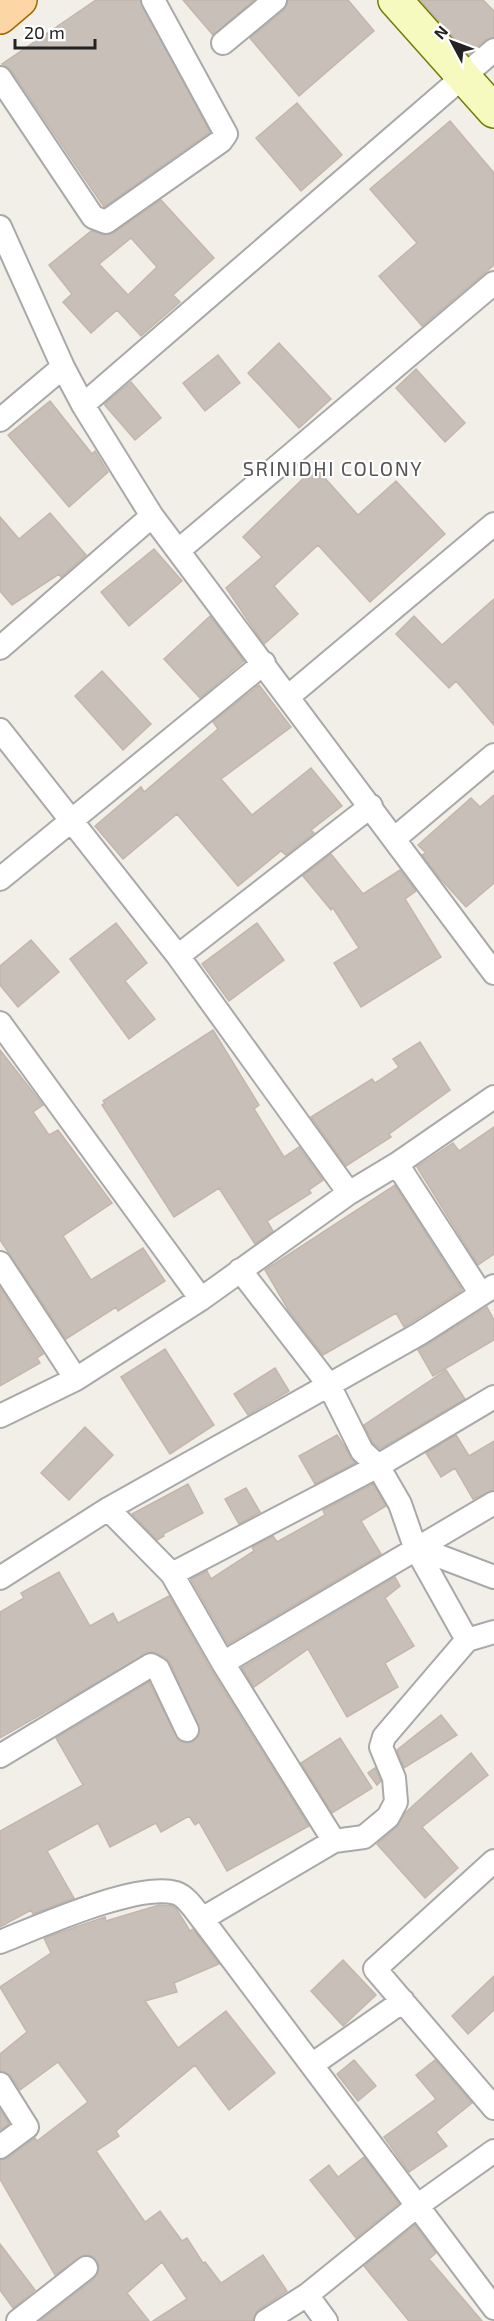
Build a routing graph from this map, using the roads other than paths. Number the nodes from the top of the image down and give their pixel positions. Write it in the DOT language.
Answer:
graph roads {
  1 [pos="20,0"];
  2 [pos="153,0"];
  3 [pos="275,0"];
  4 [pos="395,0"];
  5 [pos="0,17"];
  6 [pos="223,43"];
  7 [pos="494,50"];
  8 [pos="463,76"];
  9 [pos="0,78"];
  10 [pos="494,111"];
  11 [pos="0,227"];
  12 [pos="494,283"];
  13 [pos="63,367"];
  14 [pos="82,405"];
  15 [pos="0,420"];
  16 [pos="152,516"];
  17 [pos="494,524"];
  18 [pos="179,550"];
  19 [pos="0,648"];
  20 [pos="264,663"];
  21 [pos="289,696"];
  22 [pos="0,730"];
  23 [pos="494,755"];
  24 [pos="371,806"];
  25 [pos="73,821"];
  26 [pos="394,839"];
  27 [pos="0,879"];
  28 [pos="178,956"];
  29 [pos="494,973"];
  30 [pos="0,1023"];
  31 [pos="494,1097"];
  32 [pos="397,1164"];
  33 [pos="349,1193"];
  34 [pos="0,1263"];
  35 [pos="240,1270"];
  36 [pos="488,1290"];
  37 [pos="201,1299"];
  38 [pos="75,1379"];
  39 [pos="329,1385"];
  40 [pos="494,1397"];
  41 [pos="0,1416"];
  42 [pos="378,1466"];
  43 [pos="494,1503"];
  44 [pos="108,1509"];
  45 [pos="415,1547"];
  46 [pos="172,1574"];
  47 [pos="494,1577"];
  48 [pos="0,1578"];
  49 [pos="494,1632"];
  50 [pos="467,1640"];
  51 [pos="223,1663"];
  52 [pos="187,1730"];
  53 [pos="0,1756"];
  54 [pos="334,1841"];
  55 [pos="494,1861"];
  56 [pos="202,1918"];
  57 [pos="0,1942"];
  58 [pos="403,2001"];
  59 [pos="313,2064"];
  60 [pos="0,2084"];
  61 [pos="494,2108"];
  62 [pos="0,2147"];
  63 [pos="494,2151"];
  64 [pos="417,2206"];
  65 [pos="86,2268"];
  66 [pos="307,2295"];
  67 [pos="494,2308"];
  68 [pos="18,2321"];
  69 [pos="266,2321"];
  70 [pos="326,2321"];
  1 -- 5 [label="main road"];
  2 -- 9 [label="street"];
  3 -- 6 [label="street"];
  4 -- 8 [label="street"];
  7 -- 8 [label="street"];
  8 -- 10 [label="street"];
  8 -- 14 [label="street"];
  11 -- 13 [label="street"];
  12 -- 18 [label="street"];
  13 -- 14 [label="street"];
  13 -- 15 [label="street"];
  14 -- 16 [label="street"];
  16 -- 18 [label="street"];
  16 -- 19 [label="street"];
  17 -- 21 [label="street"];
  18 -- 20 [label="street"];
  20 -- 21 [label="street"];
  20 -- 25 [label="street"];
  21 -- 24 [label="street"];
  22 -- 25 [label="street"];
  23 -- 26 [label="street"];
  24 -- 26 [label="street"];
  24 -- 28 [label="street"];
  25 -- 27 [label="street"];
  25 -- 28 [label="street"];
  26 -- 29 [label="street"];
  28 -- 33 [label="street"];
  30 -- 37 [label="street"];
  31 -- 32 [label="street"];
  32 -- 33 [label="street"];
  32 -- 36 [label="street"];
  33 -- 35 [label="street"];
  34 -- 38 [label="street"];
  35 -- 37 [label="street"];
  35 -- 39 [label="street"];
  36 -- 39 [label="street"];
  37 -- 38 [label="street"];
  38 -- 41 [label="street"];
  39 -- 42 [label="street"];
  39 -- 44 [label="street"];
  40 -- 42 [label="street"];
  42 -- 45 [label="street"];
  42 -- 46 [label="street"];
  43 -- 45 [label="street"];
  44 -- 46 [label="street"];
  44 -- 48 [label="street"];
  45 -- 47 [label="street"];
  45 -- 50 [label="street"];
  45 -- 51 [label="street"];
  46 -- 51 [label="street"];
  49 -- 50 [label="street"];
  50 -- 54 [label="street"];
  51 -- 54 [label="street"];
  52 -- 53 [label="street"];
  54 -- 56 [label="street"];
  55 -- 58 [label="street"];
  56 -- 57 [label="street"];
  56 -- 59 [label="street"];
  58 -- 59 [label="street"];
  58 -- 61 [label="street"];
  59 -- 64 [label="street"];
  60 -- 62 [label="street"];
  63 -- 64 [label="street"];
  64 -- 66 [label="street"];
  64 -- 67 [label="street"];
  65 -- 68 [label="street"];
  66 -- 69 [label="street"];
  66 -- 70 [label="street"];
}
